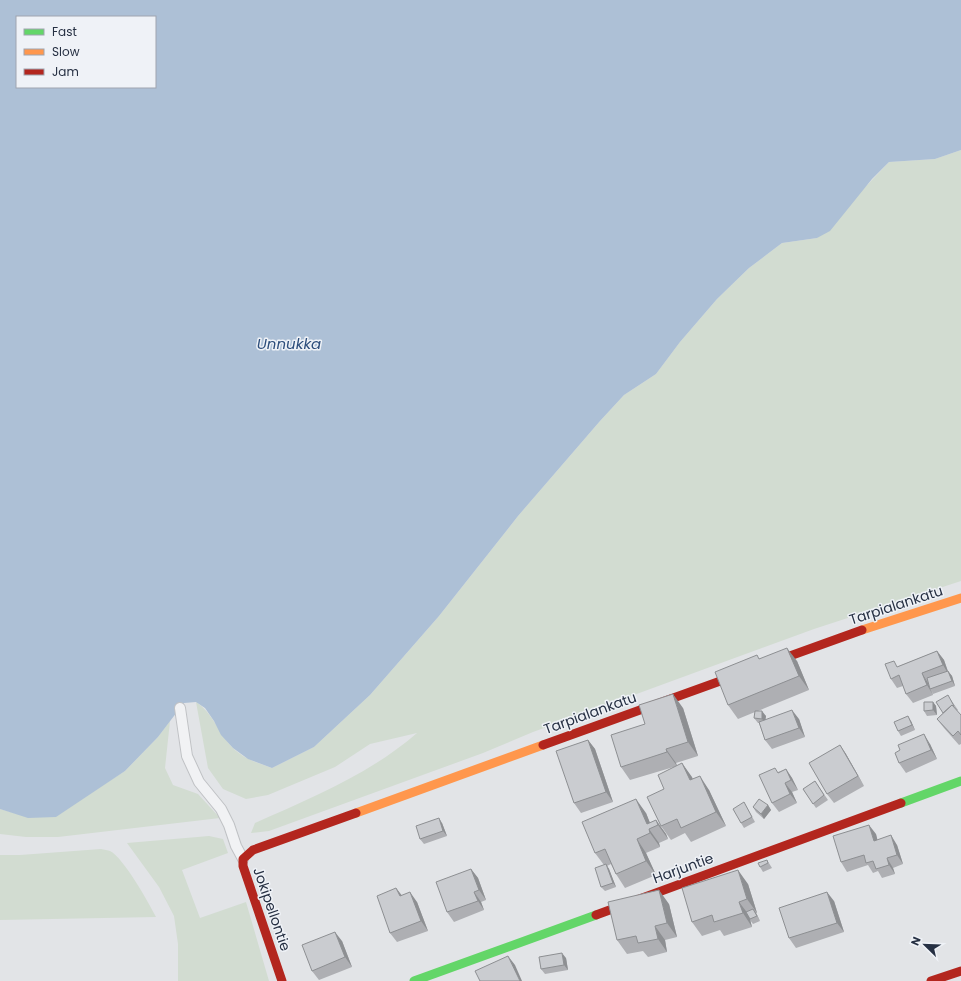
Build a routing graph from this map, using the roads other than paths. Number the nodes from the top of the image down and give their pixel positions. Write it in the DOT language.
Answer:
graph roads {
  1 [pos="961,598"];
  2 [pos="180,708"];
  3 [pos="961,781"];
  4 [pos="253,850"];
  5 [pos="243,859"];
  6 [pos="961,971"];
  7 [pos="282,981"];
  8 [pos="414,981"];
  9 [pos="931,981"];
  1 -- 4 [label="street, Tarpialankatu"];
  2 -- 5 [label="lane"];
  3 -- 8 [label="street, Harjuntie"];
  4 -- 5 [label="street, Jokipellontie"];
  5 -- 7 [label="street, Jokipellontie"];
  6 -- 9 [label="street"];
}
